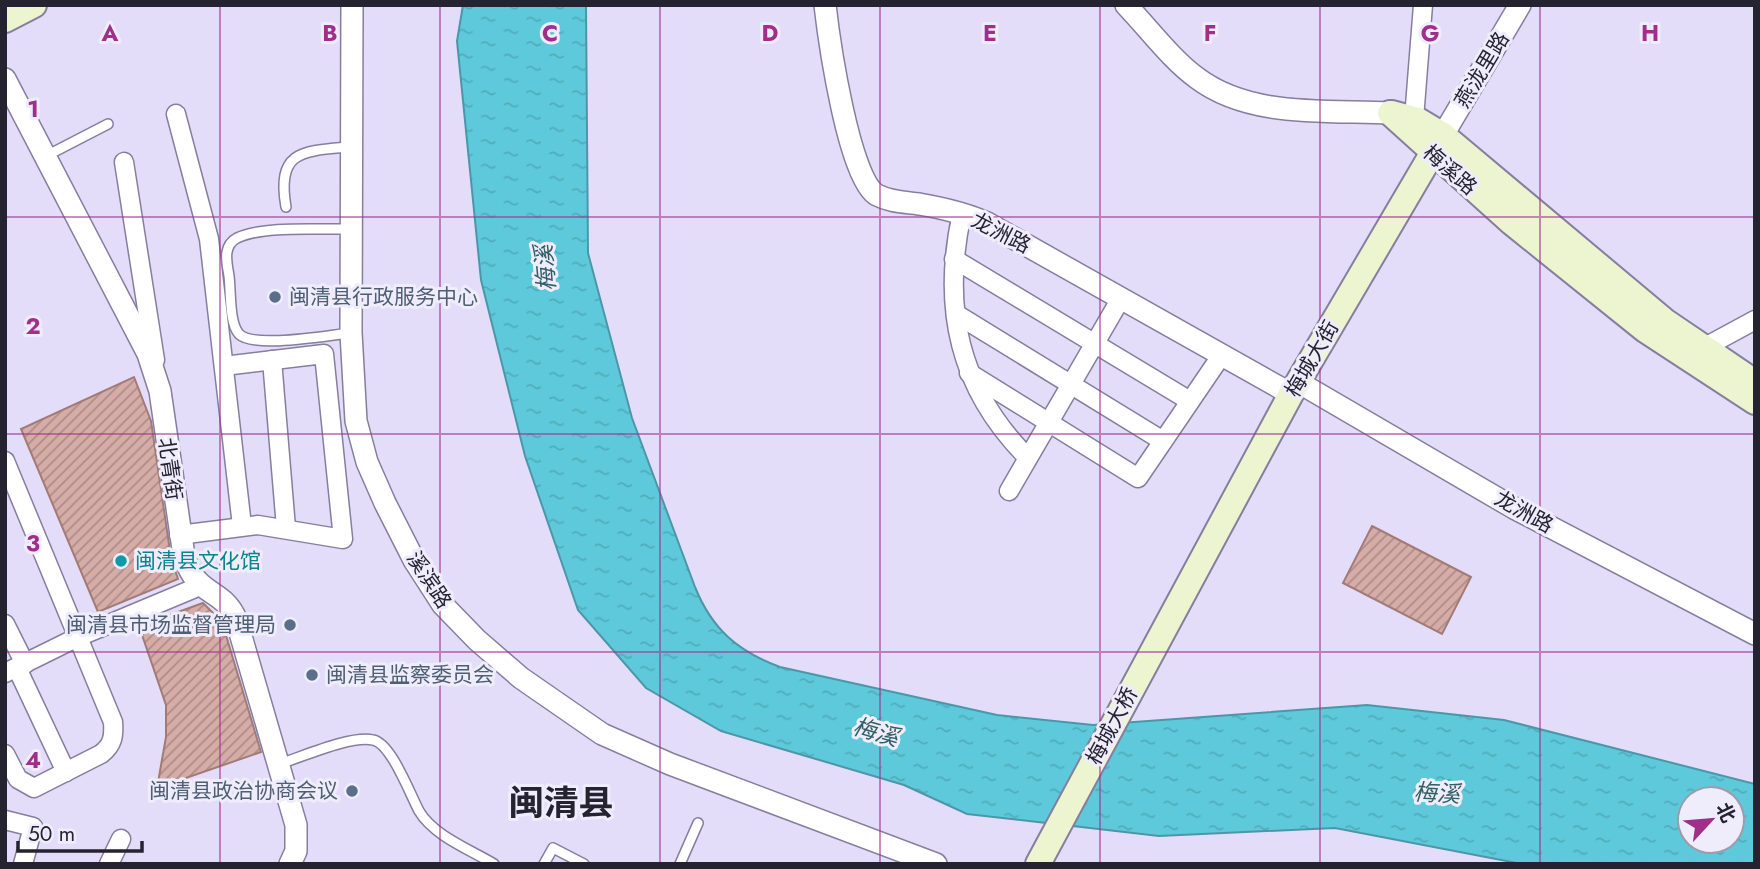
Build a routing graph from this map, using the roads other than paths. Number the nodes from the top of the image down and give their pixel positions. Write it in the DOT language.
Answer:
graph roads {
  1 [pos="34,5"];
  2 [pos="352,5"];
  3 [pos="825,5"];
  4 [pos="1126,5"];
  5 [pos="1423,5"];
  6 [pos="1520,5"];
  7 [pos="5,20"];
  8 [pos="5,79"];
  9 [pos="1390,113"];
  10 [pos="176,114"];
  11 [pos="108,124"];
  12 [pos="1413,128"];
  13 [pos="1438,144"];
  14 [pos="352,147"];
  15 [pos="46,156"];
  16 [pos="124,162"];
  17 [pos="286,207"];
  18 [pos="962,213"];
  19 [pos="352,229"];
  20 [pos="954,259"];
  21 [pos="1120,300"];
  22 [pos="956,313"];
  23 [pos="1755,320"];
  24 [pos="351,333"];
  25 [pos="1095,344"];
  26 [pos="1693,354"];
  27 [pos="1222,356"];
  28 [pos="272,360"];
  29 [pos="224,366"];
  30 [pos="969,373"];
  31 [pos="1755,382"];
  32 [pos="1071,385"];
  33 [pos="1295,388"];
  34 [pos="160,391"];
  35 [pos="1190,401"];
  36 [pos="1755,402"];
  37 [pos="1049,424"];
  38 [pos="1163,441"];
  39 [pos="1028,458"];
  40 [pos="5,461"];
  41 [pos="1009,491"];
  42 [pos="242,526"];
  43 [pos="286,528"];
  44 [pos="179,535"];
  45 [pos="200,586"];
  46 [pos="1186,588"];
  47 [pos="5,624"];
  48 [pos="1755,634"];
  49 [pos="78,637"];
  50 [pos="16,668"];
  51 [pos="5,754"];
  52 [pos="279,764"];
  53 [pos="66,772"];
  54 [pos="5,820"];
  55 [pos="698,823"];
  56 [pos="121,839"];
  57 [pos="23,864"];
  58 [pos="108,864"];
  59 [pos="290,864"];
  60 [pos="494,864"];
  61 [pos="544,864"];
  62 [pos="584,864"];
  63 [pos="680,864"];
  64 [pos="936,864"];
  65 [pos="1038,864"];
  1 -- 7 [label="main road"];
  2 -- 14 [label="street, 溪滨路"];
  3 -- 18 [label="street, 龙洲路"];
  4 -- 9 [label="street"];
  5 -- 12 [label="street"];
  6 -- 13 [label="street, 燕泷里路"];
  8 -- 15 [label="street, 北青街"];
  9 -- 12 [label="main road, 梅溪路"];
  10 -- 29 [label="street"];
  11 -- 15 [label="lane"];
  12 -- 13 [label="main road, 梅溪路"];
  13 -- 26 [label="main road, 梅溪路"];
  13 -- 33 [label="main road, 梅城大街"];
  14 -- 17 [label="lane"];
  14 -- 19 [label="street, 溪滨路"];
  15 -- 34 [label="street, 北青街"];
  16 -- 34 [label="street"];
  18 -- 20 [label="street"];
  18 -- 21 [label="street, 龙洲路"];
  19 -- 24 [label="street, 溪滨路"];
  19 -- 24 [label="lane"];
  20 -- 22 [label="street"];
  20 -- 25 [label="street"];
  21 -- 25 [label="street"];
  21 -- 27 [label="street, 龙洲路"];
  22 -- 30 [label="street"];
  22 -- 32 [label="street"];
  23 -- 26 [label="street"];
  24 -- 64 [label="street, 溪滨路"];
  25 -- 32 [label="street"];
  25 -- 35 [label="street"];
  26 -- 31 [label="main road, 梅溪路"];
  26 -- 36 [label="main road, 梅溪路"];
  27 -- 33 [label="street, 龙洲路"];
  27 -- 35 [label="street"];
  28 -- 29 [label="street"];
  28 -- 43 [label="street"];
  28 -- 43 [label="street"];
  29 -- 42 [label="street"];
  30 -- 37 [label="street"];
  30 -- 39 [label="street"];
  32 -- 37 [label="street"];
  32 -- 38 [label="street"];
  33 -- 46 [label="main road, 梅城大街"];
  33 -- 48 [label="street, 龙洲路"];
  34 -- 44 [label="street, 北青街"];
  35 -- 38 [label="street"];
  37 -- 38 [label="street"];
  37 -- 39 [label="street"];
  39 -- 41 [label="street"];
  40 -- 49 [label="street"];
  42 -- 43 [label="street"];
  42 -- 44 [label="street"];
  44 -- 45 [label="street, 北青街"];
  45 -- 49 [label="street"];
  45 -- 52 [label="street, 北青街"];
  46 -- 65 [label="main road, 梅城大桥"];
  47 -- 50 [label="street"];
  49 -- 50 [label="street"];
  49 -- 53 [label="street"];
  50 -- 53 [label="street"];
  51 -- 53 [label="street"];
  52 -- 59 [label="street, 北青街"];
  52 -- 60 [label="lane"];
  54 -- 57 [label="street"];
  55 -- 63 [label="lane"];
  56 -- 58 [label="street"];
  61 -- 62 [label="lane"];
}
